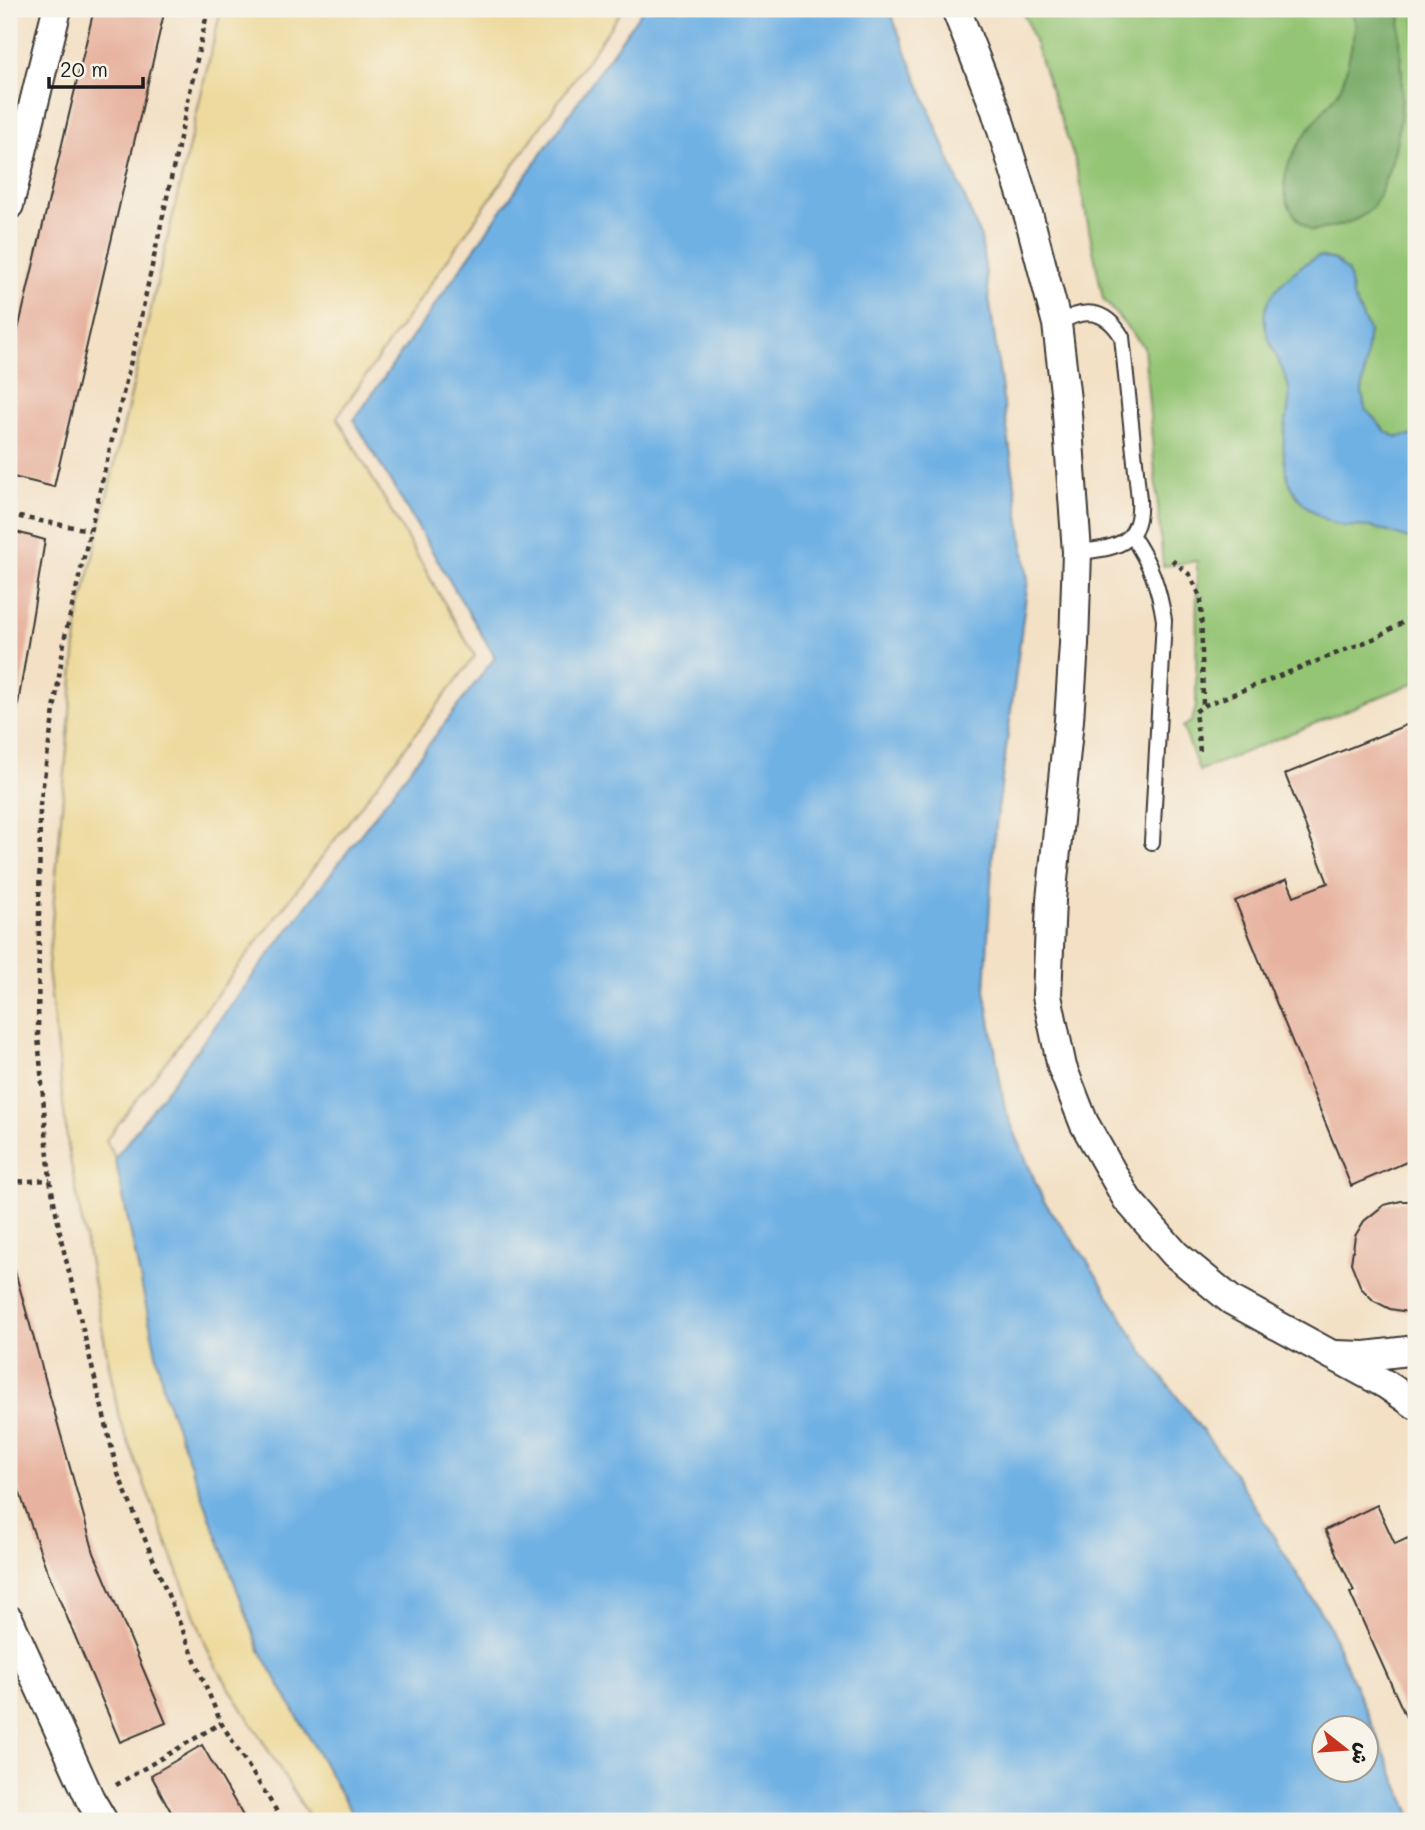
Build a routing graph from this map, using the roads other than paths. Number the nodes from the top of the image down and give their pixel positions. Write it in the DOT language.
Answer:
graph roads {
  1 [pos="57,9"];
  2 [pos="956,9"];
  3 [pos="9,205"];
  4 [pos="1057,324"];
  5 [pos="1131,535"];
  6 [pos="1077,552"];
  7 [pos="1152,842"];
  8 [pos="1416,1350"];
  9 [pos="1333,1355"];
  10 [pos="1416,1405"];
  11 [pos="9,1620"];
  12 [pos="103,1821"];
  1 -- 3 [label="street"];
  2 -- 4 [label="street"];
  4 -- 5 [label="lane"];
  4 -- 6 [label="street"];
  5 -- 6 [label="lane"];
  5 -- 7 [label="lane"];
  6 -- 9 [label="street"];
  8 -- 9 [label="street"];
  9 -- 10 [label="street"];
  11 -- 12 [label="street"];
}
